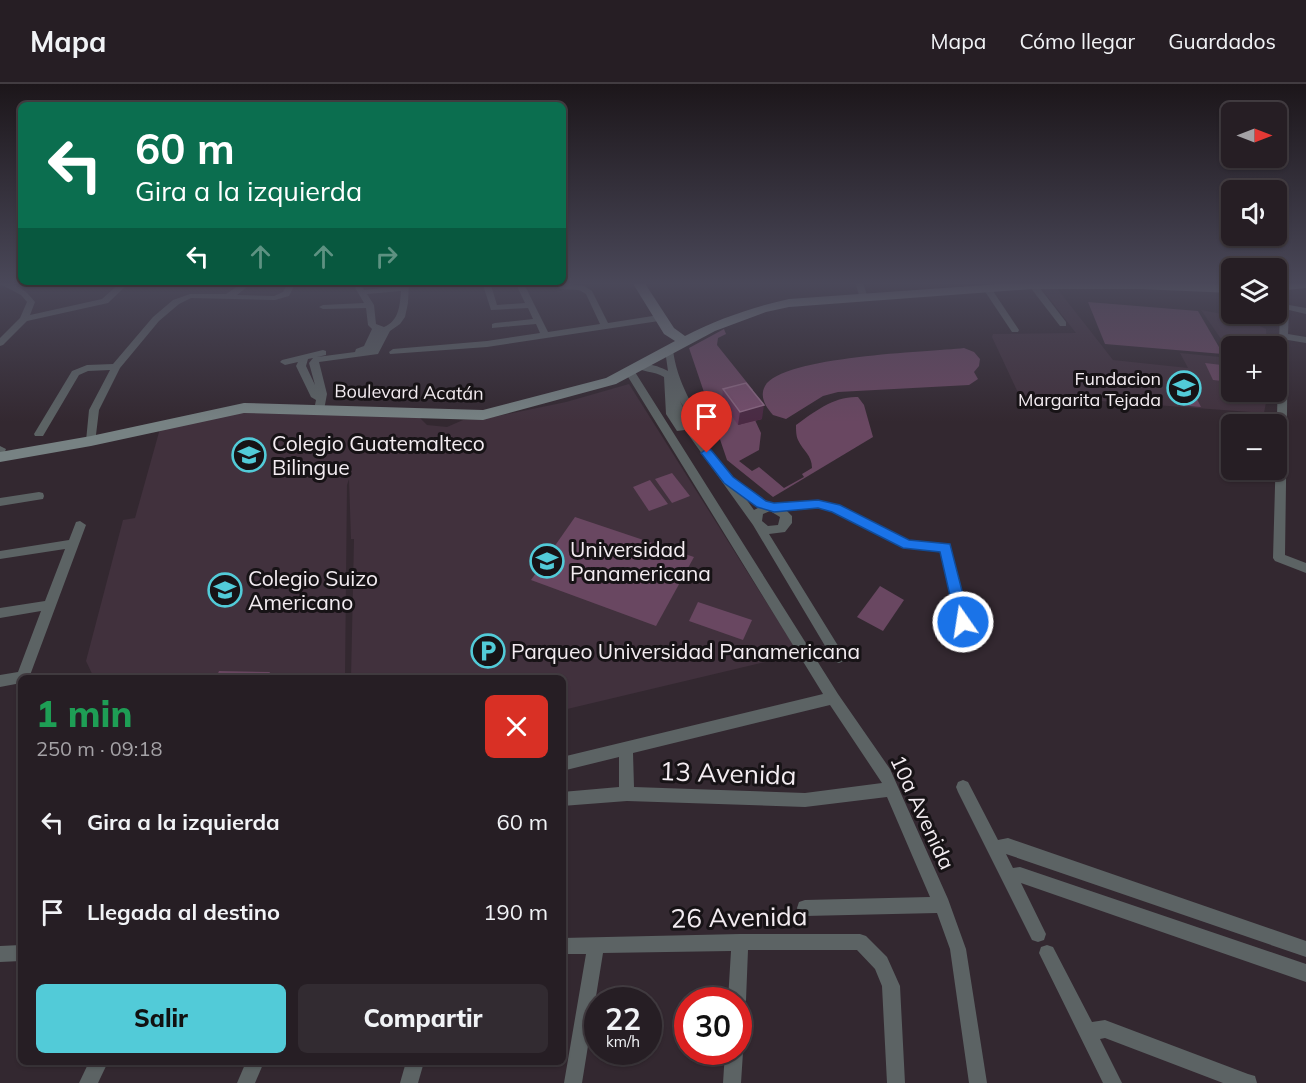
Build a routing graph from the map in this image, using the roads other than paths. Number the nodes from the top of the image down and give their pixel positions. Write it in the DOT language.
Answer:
graph roads {
  1 [pos="381,328"];
  2 [pos="14,329"];
  3 [pos="148,329"];
  4 [pos="542,329"];
  5 [pos="595,329"];
  6 [pos="670,329"];
  7 [pos="699,329"];
  8 [pos="1282,329"];
  9 [pos="546,336"];
  10 [pos="1283,336"];
  11 [pos="1287,337"];
  12 [pos="680,339"];
  13 [pos="1306,340"];
  14 [pos="0,343"];
  15 [pos="669,350"];
  16 [pos="393,352"];
  17 [pos="323,356"];
  18 [pos="304,358"];
  19 [pos="285,362"];
  20 [pos="116,367"];
  21 [pos="635,370"];
  22 [pos="675,392"];
  23 [pos="1282,402"];
  24 [pos="320,404"];
  25 [pos="39,434"];
  26 [pos="91,437"];
  27 [pos="0,452"];
  28 [pos="707,453"];
  29 [pos="728,480"];
  30 [pos="39,496"];
  31 [pos="0,502"];
  32 [pos="808,504"];
  33 [pos="772,508"];
  34 [pos="757,523"];
  35 [pos="80,525"];
  36 [pos="784,526"];
  37 [pos="72,544"];
  38 [pos="1280,554"];
  39 [pos="0,555"];
  40 [pos="1306,559"];
  41 [pos="778,560"];
  42 [pos="1306,567"];
  43 [pos="51,605"];
  44 [pos="0,613"];
  45 [pos="963,622"];
  46 [pos="839,657"];
  47 [pos="24,675"];
  48 [pos="18,678"];
  49 [pos="0,681"];
  50 [pos="833,698"];
  51 [pos="626,750"];
  52 [pos="566,763"];
  53 [pos="963,787"];
  54 [pos="892,789"];
  55 [pos="627,794"];
  56 [pos="566,799"];
  57 [pos="994,849"];
  58 [pos="1009,877"];
  59 [pos="942,905"];
  60 [pos="806,908"];
  61 [pos="1038,933"];
  62 [pos="740,942"];
  63 [pos="596,945"];
  64 [pos="566,946"];
  65 [pos="1306,949"];
  66 [pos="1047,953"];
  67 [pos="1306,974"];
  68 [pos="738,987"];
  69 [pos="1087,1032"];
  70 [pos="97,1065"];
  71 [pos="254,1065"];
  72 [pos="414,1065"];
  73 [pos="733,1065"];
  74 [pos="88,1083"];
  75 [pos="246,1083"];
  76 [pos="409,1083"];
  77 [pos="573,1083"];
  78 [pos="732,1083"];
  79 [pos="896,1083"];
  80 [pos="978,1083"];
  81 [pos="1113,1083"];
  82 [pos="1248,1083"];
  1 -- 17 [label="street"];
  1 -- 17 [label="street"];
  2 -- 14 [label="street"];
  3 -- 20 [label="street"];
  4 -- 9 [label="street"];
  5 -- 9 [label="street"];
  6 -- 12 [label="main road"];
  7 -- 12 [label="main road, Boulevard Acatán"];
  8 -- 10 [label="street"];
  9 -- 16 [label="street"];
  11 -- 13 [label="street"];
  12 -- 15 [label="main road, Boulevard Acatán"];
  12 -- 24 [label="main road, Boulevard Acatán"];
  15 -- 21 [label="main road, Boulevard Acatán"];
  15 -- 22 [label="street"];
  17 -- 18 [label="street"];
  17 -- 24 [label="street"];
  18 -- 19 [label="street"];
  18 -- 24 [label="street"];
  20 -- 25 [label="street"];
  20 -- 26 [label="street"];
  21 -- 22 [label="street"];
  21 -- 24 [label="main road, Boulevard Acatán"];
  21 -- 50 [label="street, 10a Avenida"];
  22 -- 28 [label="street"];
  22 -- 28 [label="street"];
  23 -- 38 [label="street"];
  24 -- 26 [label="main road, Boulevard Acatán"];
  26 -- 27 [label="main road, Boulevard Acatán"];
  28 -- 29 [label="street"];
  29 -- 33 [label="street"];
  29 -- 34 [label="street"];
  30 -- 31 [label="street"];
  32 -- 33 [label="street"];
  32 -- 36 [label="street"];
  32 -- 45 [label="street"];
  33 -- 34 [label="street"];
  33 -- 36 [label="street"];
  34 -- 36 [label="street"];
  34 -- 41 [label="street"];
  35 -- 37 [label="street"];
  36 -- 41 [label="street"];
  37 -- 39 [label="street"];
  37 -- 43 [label="street"];
  38 -- 40 [label="street"];
  38 -- 42 [label="street"];
  41 -- 46 [label="street"];
  43 -- 44 [label="street"];
  43 -- 47 [label="street"];
  48 -- 49 [label="street"];
  50 -- 51 [label="street, 13 Avenida"];
  50 -- 54 [label="street, 10a Avenida"];
  51 -- 52 [label="street, 13 Avenida"];
  51 -- 55 [label="street"];
  53 -- 57 [label="street"];
  54 -- 55 [label="street, 13 Avenida"];
  54 -- 59 [label="street, 10a Avenida"];
  55 -- 56 [label="street, 13 Avenida"];
  57 -- 58 [label="street"];
  57 -- 65 [label="street"];
  58 -- 61 [label="street"];
  58 -- 67 [label="street"];
  59 -- 60 [label="street"];
  59 -- 80 [label="street, 10a Avenida"];
  62 -- 63 [label="street, 26 Avenida"];
  62 -- 68 [label="street"];
  62 -- 79 [label="street, 26 Avenida"];
  63 -- 64 [label="street, 26 Avenida"];
  63 -- 77 [label="street"];
  66 -- 69 [label="street"];
  69 -- 81 [label="street"];
  69 -- 82 [label="street"];
  70 -- 74 [label="street"];
  71 -- 75 [label="street"];
  72 -- 76 [label="street"];
  73 -- 78 [label="street"];
}
